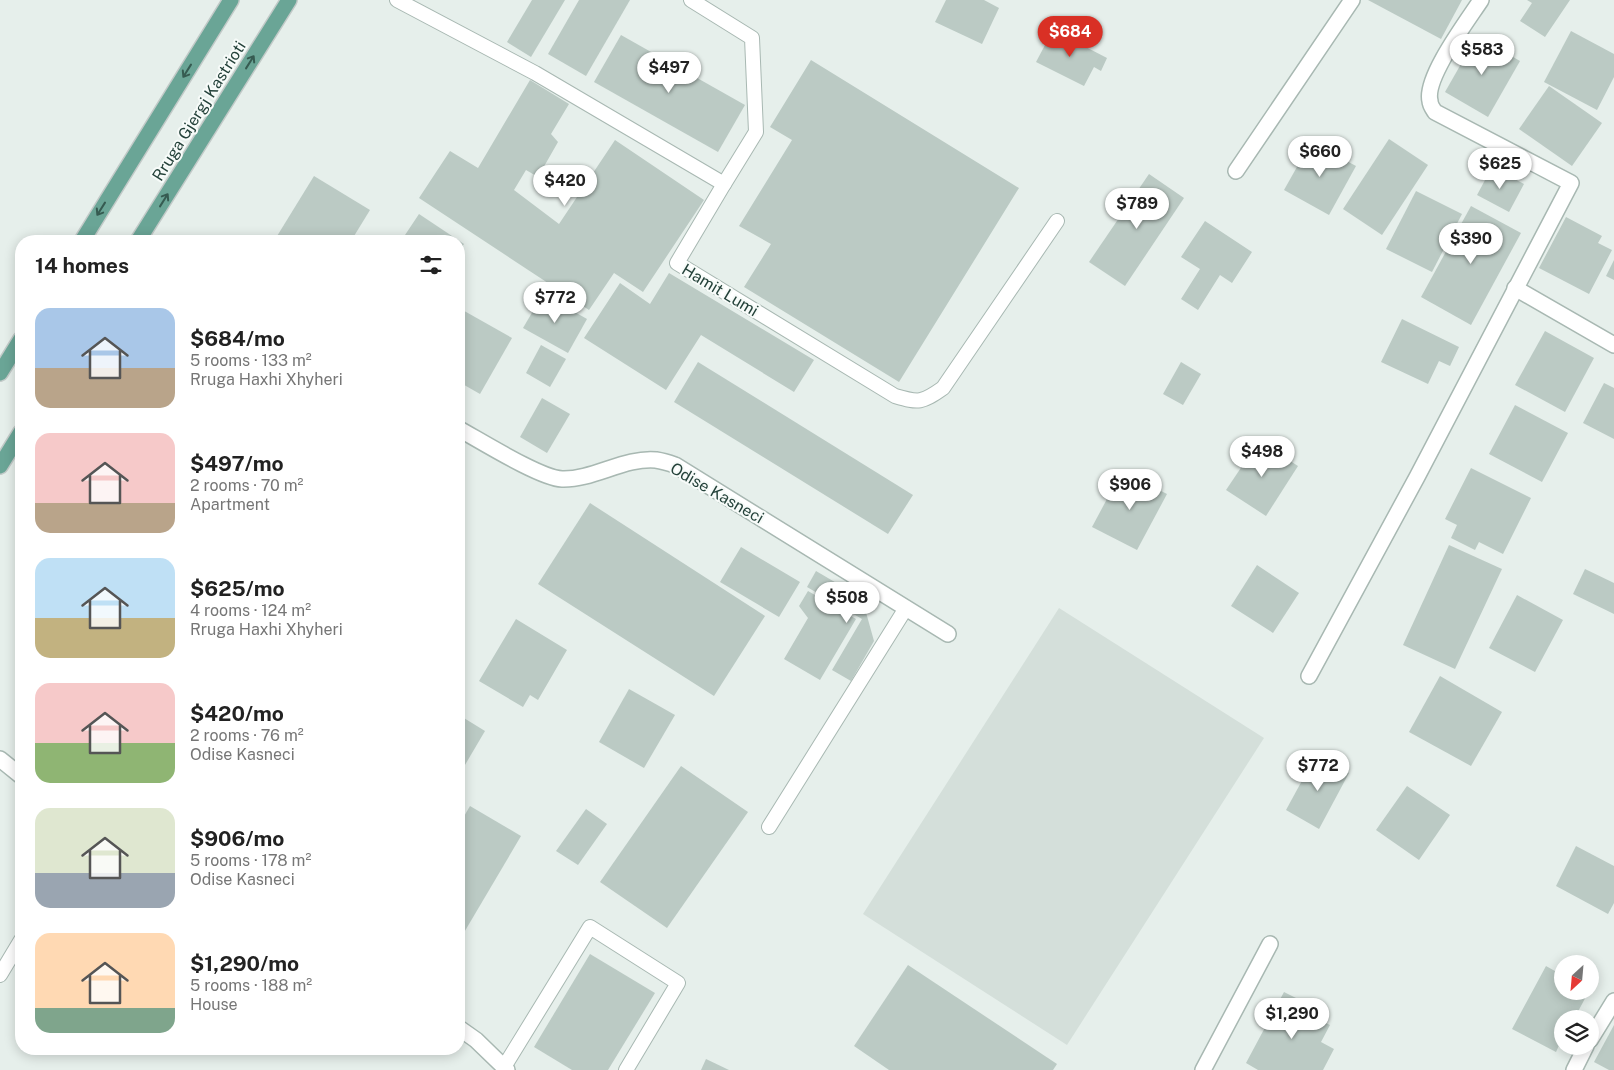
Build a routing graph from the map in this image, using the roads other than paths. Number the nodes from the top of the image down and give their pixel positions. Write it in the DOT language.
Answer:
graph roads {
  1 [pos="231,0"];
  2 [pos="289,0"];
  3 [pos="397,0"];
  4 [pos="691,0"];
  5 [pos="1352,0"];
  6 [pos="1481,0"];
  7 [pos="1236,172"];
  8 [pos="724,184"];
  9 [pos="1057,220"];
  10 [pos="86,235"];
  11 [pos="142,235"];
  12 [pos="1515,288"];
  13 [pos="1614,345"];
  14 [pos="15,349"];
  15 [pos="0,374"];
  16 [pos="465,432"];
  17 [pos="15,442"];
  18 [pos="0,466"];
  19 [pos="906,608"];
  20 [pos="948,634"];
  21 [pos="1309,676"];
  22 [pos="1,759"];
  23 [pos="15,771"];
  24 [pos="769,827"];
  25 [pos="1270,944"];
  26 [pos="15,950"];
  27 [pos="0,975"];
  28 [pos="1614,1001"];
  29 [pos="1599,1025"];
  30 [pos="465,1032"];
  31 [pos="1582,1055"];
  32 [pos="506,1068"];
  33 [pos="626,1070"];
  34 [pos="1203,1070"];
  35 [pos="1574,1070"];
  1 -- 10 [label="main road, Rruga Gjergj Kastrioti, one-way"];
  11 -- 2 [label="main road, Rruga Gjergj Kastrioti, one-way"];
  3 -- 8 [label="lane"];
  4 -- 8 [label="lane"];
  5 -- 7 [label="street"];
  6 -- 12 [label="street"];
  8 -- 9 [label="lane, Hamit Lumi"];
  12 -- 13 [label="street"];
  12 -- 21 [label="street"];
  14 -- 15 [label="main road"];
  16 -- 19 [label="street, Odise Kasneci"];
  17 -- 18 [label="main road"];
  19 -- 20 [label="street, Odise Kasneci"];
  19 -- 24 [label="lane"];
  22 -- 23 [label="street"];
  25 -- 34 [label="street"];
  26 -- 27 [label="lane"];
  28 -- 29 [label="street"];
  30 -- 32 [label="street"];
  31 -- 35 [label="street"];
  32 -- 33 [label="lane"];
}
